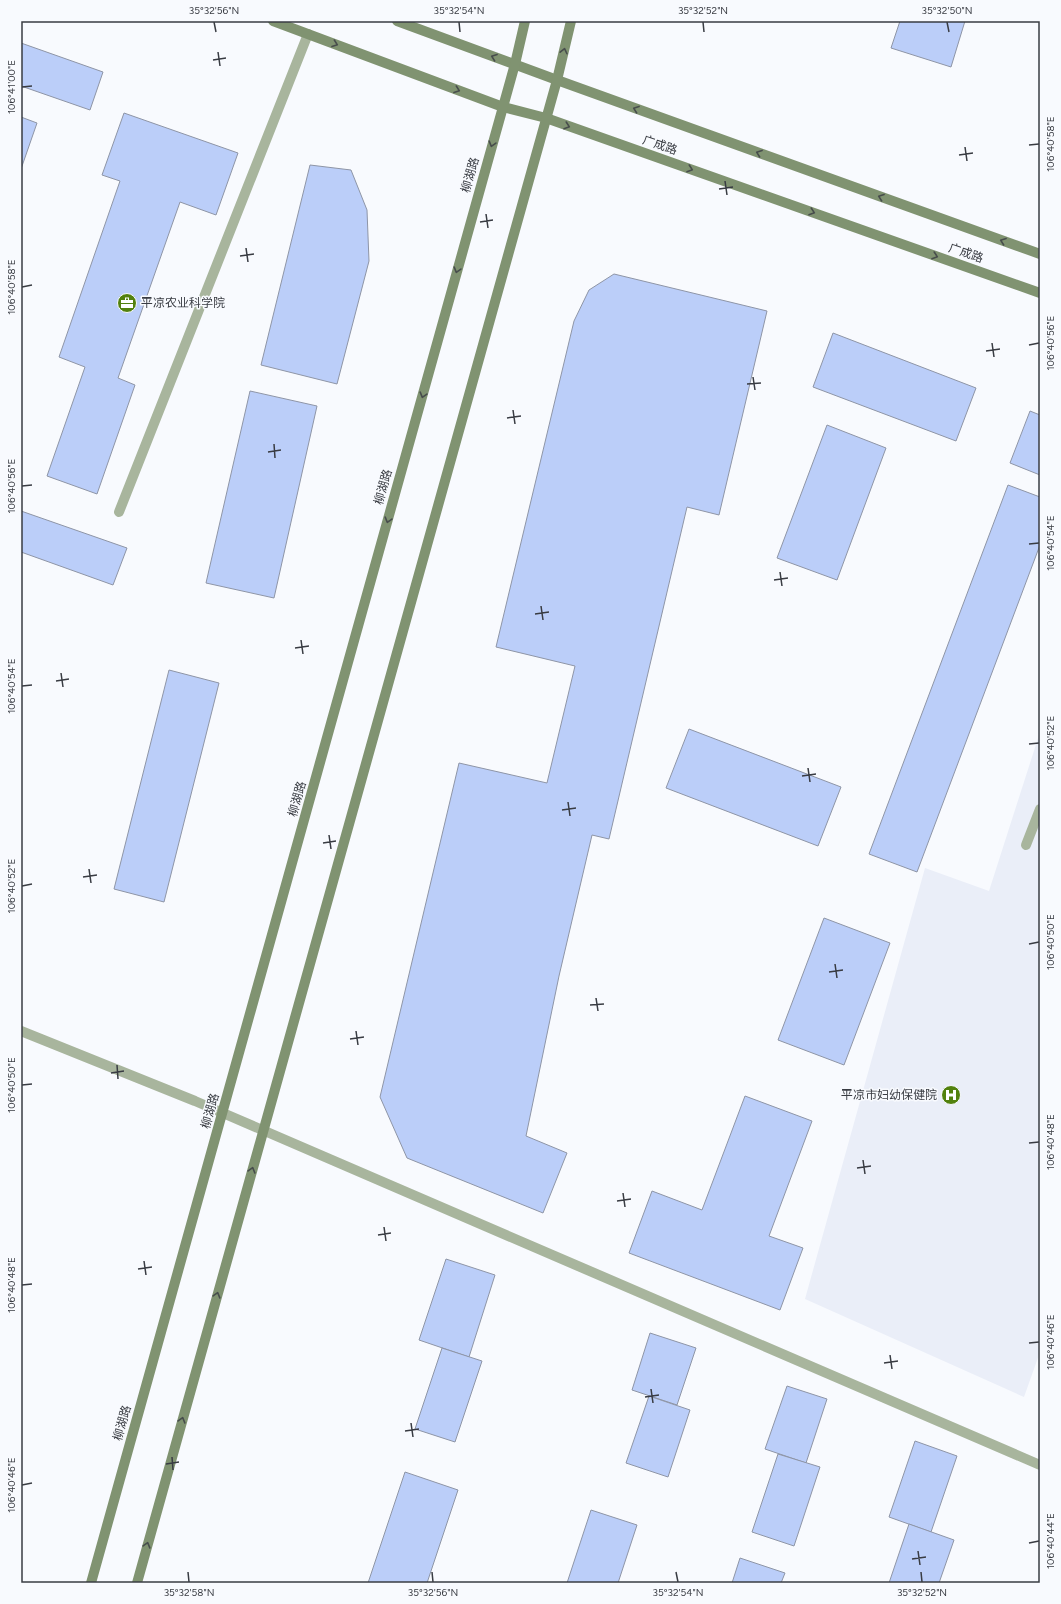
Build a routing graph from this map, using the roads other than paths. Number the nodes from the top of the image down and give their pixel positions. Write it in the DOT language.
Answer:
graph roads {
  1 [pos="273,21"];
  2 [pos="397,21"];
  3 [pos="525,21"];
  4 [pos="571,21"];
  5 [pos="308,34"];
  6 [pos="515,64"];
  7 [pos="557,80"];
  8 [pos="503,107"];
  9 [pos="546,118"];
  10 [pos="1040,254"];
  11 [pos="1040,293"];
  12 [pos="119,512"];
  13 [pos="1040,809"];
  14 [pos="1026,846"];
  15 [pos="21,1031"];
  16 [pos="222,1113"];
  17 [pos="263,1131"];
  18 [pos="1040,1465"];
  19 [pos="91,1583"];
  20 [pos="137,1583"];
  1 -- 5 [label="main road, 广成路"];
  6 -- 2 [label="main road, 广成路, one-way"];
  3 -- 6 [label="main road, 柳湖路"];
  7 -- 4 [label="main road, one-way"];
  5 -- 8 [label="main road, 广成路, one-way"];
  5 -- 12 [label="street"];
  6 -- 7 [label="main road, 广成路"];
  6 -- 8 [label="main road, 柳湖路"];
  7 -- 9 [label="main road"];
  10 -- 7 [label="main road, 广成路, one-way"];
  8 -- 9 [label="main road, 广成路"];
  8 -- 16 [label="main road, 柳湖路, one-way"];
  9 -- 11 [label="main road, 广成路, one-way"];
  9 -- 17 [label="main road"];
  13 -- 14 [label="street"];
  15 -- 16 [label="street"];
  16 -- 17 [label="street"];
  16 -- 19 [label="main road, 柳湖路"];
  17 -- 18 [label="street"];
  20 -- 17 [label="main road, one-way"];
}
